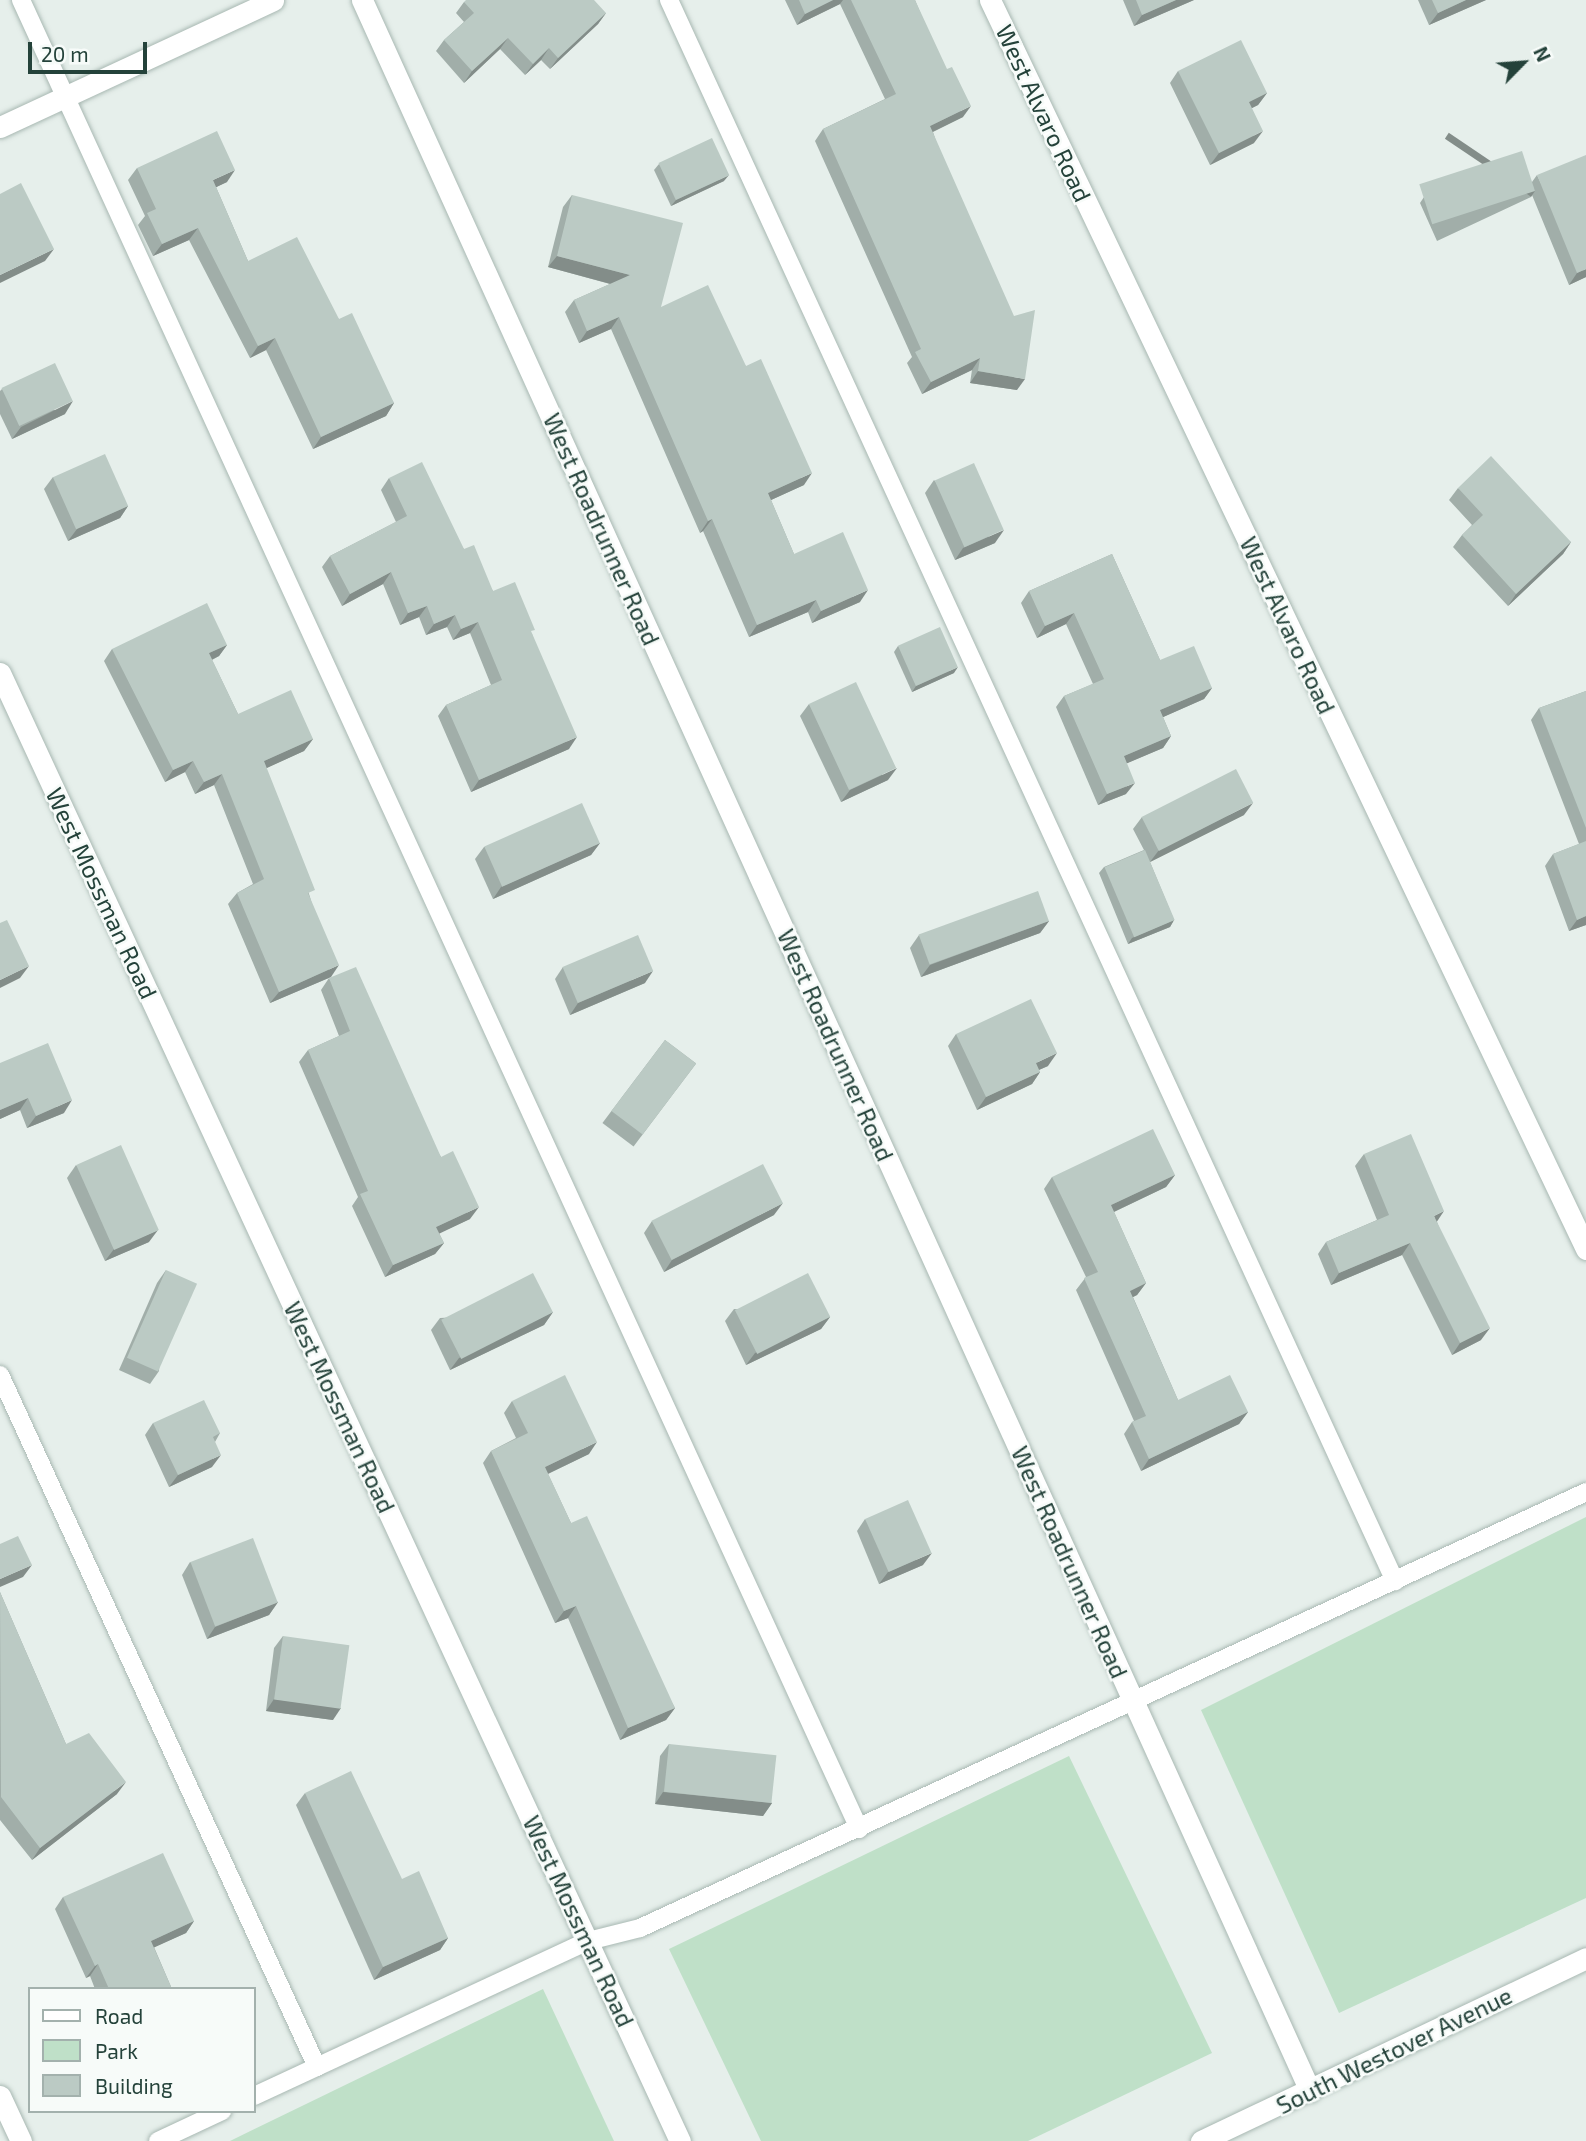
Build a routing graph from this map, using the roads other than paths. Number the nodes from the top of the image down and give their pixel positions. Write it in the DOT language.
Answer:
graph roads {
  1 [pos="21,0"];
  2 [pos="274,0"];
  3 [pos="362,0"];
  4 [pos="669,0"];
  5 [pos="990,0"];
  6 [pos="65,97"];
  7 [pos="0,127"];
  8 [pos="0,673"];
  9 [pos="1586,1249"];
  10 [pos="0,1375"];
  11 [pos="1586,1492"];
  12 [pos="1395,1581"];
  13 [pos="1134,1703"];
  14 [pos="859,1829"];
  15 [pos="588,1941"];
  16 [pos="1586,1958"];
  17 [pos="317,2067"];
  18 [pos="1310,2091"];
  19 [pos="256,2095"];
  20 [pos="0,2096"];
  21 [pos="218,2113"];
  22 [pos="21,2141"];
  23 [pos="158,2141"];
  24 [pos="680,2141"];
  25 [pos="1201,2141"];
  1 -- 6 [label="lane"];
  2 -- 6 [label="street"];
  3 -- 13 [label="street, West Roadrunner Road"];
  4 -- 12 [label="lane"];
  5 -- 9 [label="street, West Alvaro Road"];
  6 -- 7 [label="street"];
  6 -- 14 [label="lane"];
  8 -- 15 [label="street, West Mossman Road"];
  10 -- 17 [label="lane"];
  11 -- 12 [label="lane"];
  12 -- 13 [label="lane"];
  13 -- 14 [label="lane"];
  13 -- 18 [label="street, West Roadrunner Road"];
  14 -- 15 [label="lane"];
  15 -- 17 [label="lane"];
  15 -- 24 [label="street, West Mossman Road"];
  16 -- 18 [label="street, South Westover Avenue"];
  17 -- 19 [label="lane"];
  18 -- 25 [label="street, South Westover Avenue"];
  20 -- 22 [label="street"];
  21 -- 23 [label="lane"];
}
